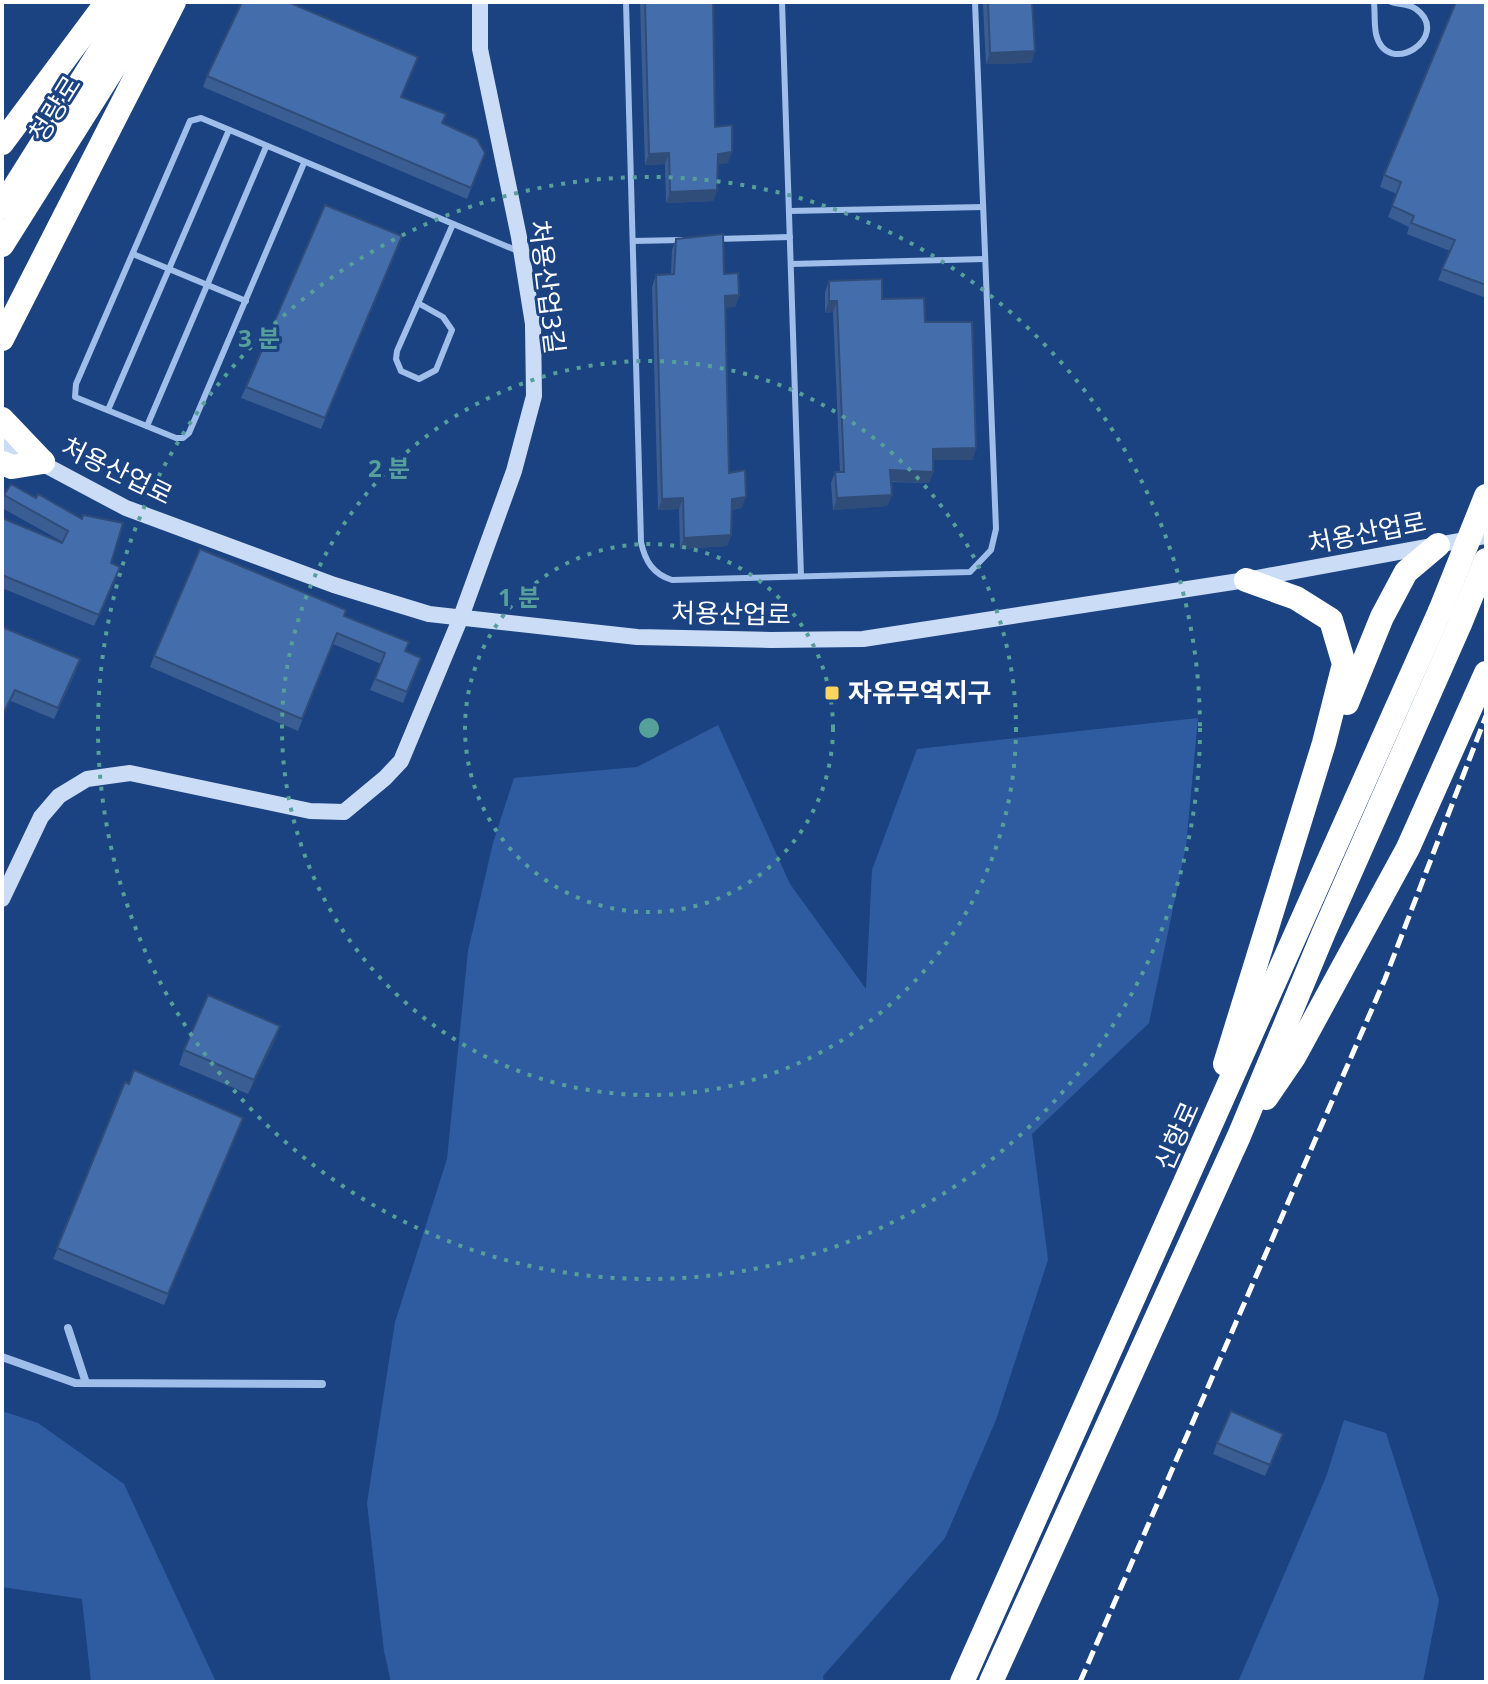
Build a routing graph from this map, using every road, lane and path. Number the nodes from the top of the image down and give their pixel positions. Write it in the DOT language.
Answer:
graph roads {
  1 [pos="107,2"];
  2 [pos="131,2"];
  3 [pos="155,2"];
  4 [pos="174,2"];
  5 [pos="480,2"];
  6 [pos="626,2"];
  7 [pos="782,2"];
  8 [pos="975,2"];
  9 [pos="1374,2"];
  10 [pos="1391,2"];
  11 [pos="229,130"];
  12 [pos="2,143"];
  13 [pos="266,147"];
  14 [pos="304,163"];
  15 [pos="2,207"];
  16 [pos="983,207"];
  17 [pos="789,211"];
  18 [pos="453,224"];
  19 [pos="790,237"];
  20 [pos="711,239"];
  21 [pos="696,240"];
  22 [pos="633,241"];
  23 [pos="2,245"];
  24 [pos="522,253"];
  25 [pos="133,254"];
  26 [pos="985,259"];
  27 [pos="791,264"];
  28 [pos="169,269"];
  29 [pos="207,285"];
  30 [pos="246,301"];
  31 [pos="418,303"];
  32 [pos="2,339"];
  33 [pos="108,410"];
  34 [pos="2,419"];
  35 [pos="147,426"];
  36 [pos="2,442"];
  37 [pos="43,462"];
  38 [pos="2,463"];
  39 [pos="1486,496"];
  40 [pos="1486,536"];
  41 [pos="1438,545"];
  42 [pos="1486,560"];
  43 [pos="801,576"];
  44 [pos="1246,580"];
  45 [pos="461,617"];
  46 [pos="1450,618"];
  47 [pos="1486,673"];
  48 [pos="1298,824"];
  49 [pos="2,899"];
  50 [pos="1239,1136"];
  51 [pos="1197,1160"];
  52 [pos="68,1328"];
  53 [pos="2,1357"];
  54 [pos="86,1383"];
  55 [pos="322,1384"];
  56 [pos="962,1682"];
  57 [pos="991,1682"];
  1 -- 12 [label="highway"];
  2 -- 15 [label="highway, 청량로"];
  3 -- 23 [label="highway, 청량로"];
  4 -- 32 [label="highway"];
  5 -- 24 [label="main road, 처용산업3길"];
  6 -- 22 [label="lane"];
  7 -- 17 [label="lane"];
  8 -- 16 [label="lane"];
  9 -- 10 [label="lane"];
  11 -- 13 [label="lane"];
  11 -- 25 [label="lane"];
  11 -- 28 [label="lane"];
  13 -- 14 [label="lane"];
  13 -- 29 [label="lane"];
  14 -- 18 [label="lane"];
  14 -- 30 [label="lane"];
  16 -- 17 [label="lane"];
  16 -- 26 [label="lane"];
  17 -- 19 [label="lane"];
  18 -- 24 [label="lane"];
  18 -- 31 [label="lane"];
  19 -- 20 [label="lane"];
  19 -- 27 [label="lane"];
  21 -- 22 [label="lane"];
  22 -- 43 [label="lane"];
  24 -- 45 [label="main road, 처용산업3길"];
  25 -- 28 [label="lane"];
  25 -- 33 [label="lane"];
  26 -- 27 [label="lane"];
  26 -- 43 [label="lane"];
  27 -- 43 [label="lane"];
  28 -- 29 [label="lane"];
  28 -- 33 [label="lane"];
  29 -- 30 [label="lane"];
  29 -- 35 [label="lane"];
  30 -- 35 [label="lane"];
  31 -- 31 [label="lane"];
  33 -- 35 [label="lane"];
  34 -- 37 [label="highway"];
  36 -- 37 [label="main road, 처용산업로"];
  37 -- 38 [label="highway"];
  37 -- 45 [label="main road, 처용산업로"];
  39 -- 46 [label="highway, bridge"];
  40 -- 41 [label="main road, 처용산업로"];
  41 -- 44 [label="main road, 처용산업로"];
  41 -- 48 [label="highway"];
  42 -- 46 [label="highway"];
  44 -- 45 [label="main road, 처용산업로"];
  44 -- 48 [label="highway"];
  45 -- 49 [label="main road, 처용산업3길"];
  46 -- 50 [label="highway"];
  46 -- 51 [label="highway, 신항로"];
  47 -- 50 [label="highway"];
  48 -- 51 [label="highway"];
  50 -- 57 [label="highway"];
  51 -- 56 [label="highway, 신항로"];
  52 -- 54 [label="street"];
  53 -- 54 [label="street"];
  54 -- 55 [label="street"];
}
